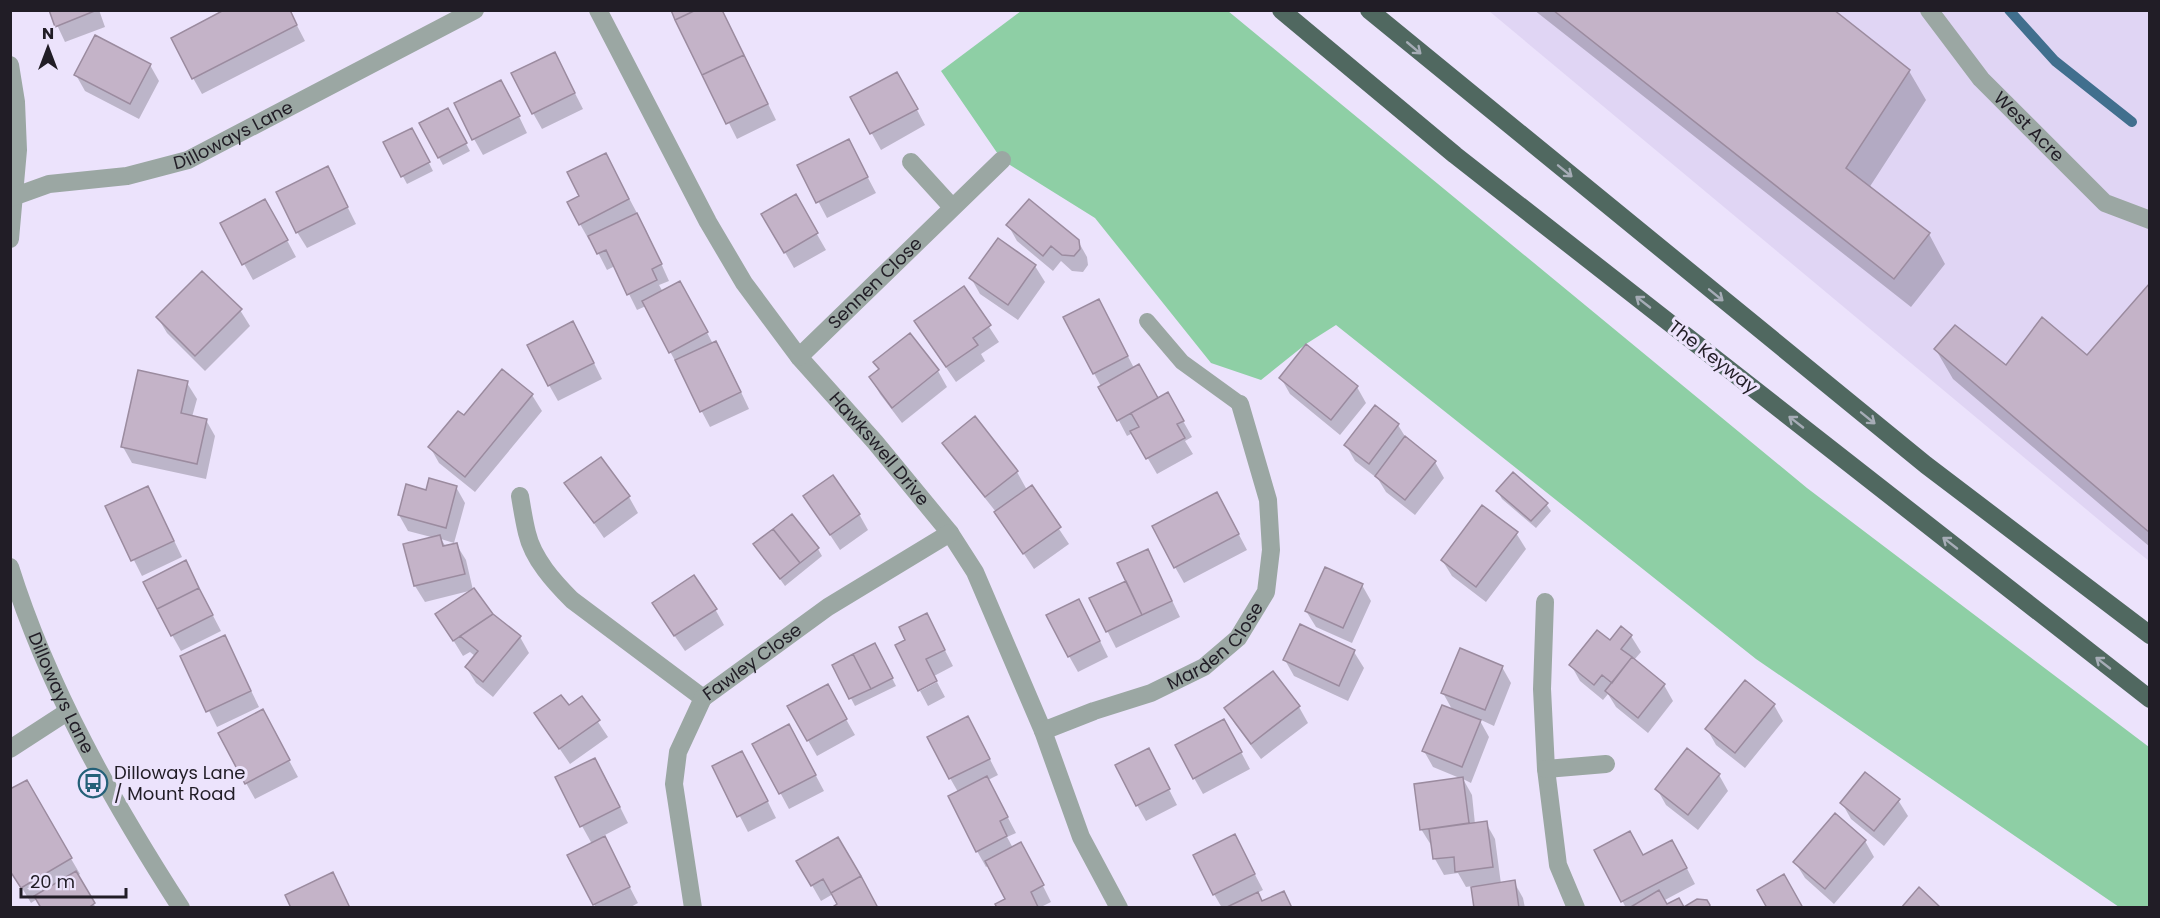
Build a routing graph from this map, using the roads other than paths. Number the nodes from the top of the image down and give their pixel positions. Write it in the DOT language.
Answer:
graph roads {
  1 [pos="475,10"];
  2 [pos="598,10"];
  3 [pos="1281,10"];
  4 [pos="1370,10"];
  5 [pos="1929,10"];
  6 [pos="449,17"];
  7 [pos="10,65"];
  8 [pos="1002,160"];
  9 [pos="911,162"];
  10 [pos="13,198"];
  11 [pos="952,207"];
  12 [pos="2150,220"];
  13 [pos="10,239"];
  14 [pos="1147,321"];
  15 [pos="799,357"];
  16 [pos="1240,404"];
  17 [pos="520,496"];
  18 [pos="950,533"];
  19 [pos="10,567"];
  20 [pos="1545,602"];
  21 [pos="2150,634"];
  22 [pos="703,698"];
  23 [pos="2150,699"];
  24 [pos="67,712"];
  25 [pos="1042,731"];
  26 [pos="10,749"];
  27 [pos="1606,764"];
  28 [pos="1546,769"];
  29 [pos="181,908"];
  30 [pos="693,908"];
  31 [pos="1119,908"];
  32 [pos="1576,908"];
  1 -- 6 [label="street, Dilloways Lane"];
  2 -- 15 [label="street, Hawkswell Drive"];
  23 -- 3 [label="highway, The Keyway, one-way"];
  4 -- 21 [label="highway, one-way"];
  5 -- 12 [label="street, West Acre"];
  6 -- 10 [label="street, Dilloways Lane"];
  7 -- 10 [label="street"];
  8 -- 11 [label="street, Sennen Close"];
  9 -- 11 [label="street"];
  10 -- 13 [label="street"];
  11 -- 15 [label="street, Sennen Close"];
  14 -- 16 [label="lane"];
  15 -- 18 [label="street, Hawkswell Drive"];
  16 -- 25 [label="street, Marden Close"];
  17 -- 22 [label="street, Fawley Close"];
  18 -- 22 [label="street, Fawley Close"];
  18 -- 25 [label="street, Hawkswell Drive"];
  19 -- 24 [label="street, Dilloways Lane"];
  20 -- 28 [label="street"];
  22 -- 30 [label="street"];
  24 -- 26 [label="street"];
  24 -- 29 [label="street, Dilloways Lane"];
  25 -- 31 [label="street, Hawkswell Drive"];
  27 -- 28 [label="street"];
  28 -- 32 [label="street"];
}
